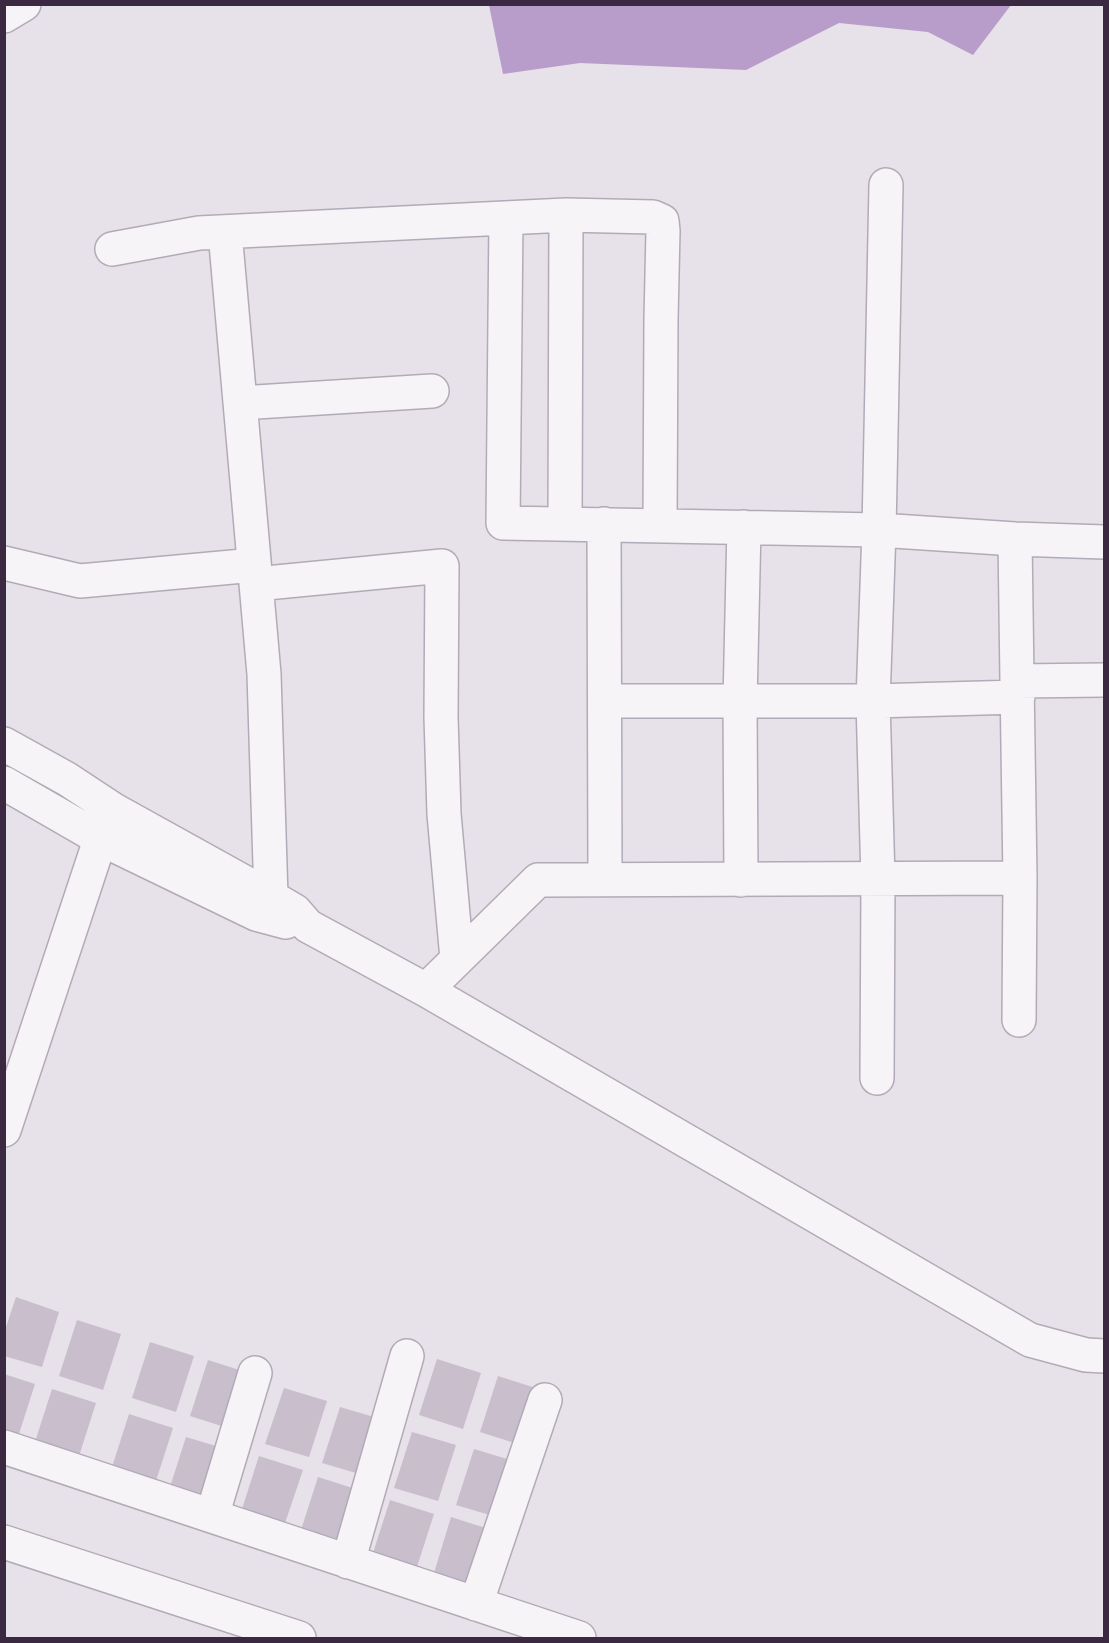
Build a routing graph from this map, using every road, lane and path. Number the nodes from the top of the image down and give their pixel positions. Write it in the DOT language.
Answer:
graph roads {
  1 [pos="24,4"];
  2 [pos="4,16"];
  3 [pos="886,185"];
  4 [pos="566,215"];
  5 [pos="506,218"];
  6 [pos="225,232"];
  7 [pos="112,249"];
  8 [pos="432,391"];
  9 [pos="240,403"];
  10 [pos="565,524"];
  11 [pos="604,525"];
  12 [pos="660,525"];
  13 [pos="744,527"];
  14 [pos="879,530"];
  15 [pos="1016,539"];
  16 [pos="1104,542"];
  17 [pos="4,562"];
  18 [pos="255,575"];
  19 [pos="1104,680"];
  20 [pos="1018,689"];
  21 [pos="605,701"];
  22 [pos="873,701"];
  23 [pos="740,702"];
  24 [pos="4,744"];
  25 [pos="4,783"];
  26 [pos="114,810"];
  27 [pos="101,839"];
  28 [pos="1020,878"];
  29 [pos="605,879"];
  30 [pos="741,880"];
  31 [pos="878,880"];
  32 [pos="270,907"];
  33 [pos="457,959"];
  34 [pos="426,990"];
  35 [pos="1019,1020"];
  36 [pos="877,1078"];
  37 [pos="4,1130"];
  38 [pos="407,1356"];
  39 [pos="1104,1356"];
  40 [pos="255,1373"];
  41 [pos="545,1400"];
  42 [pos="4,1447"];
  43 [pos="212,1516"];
  44 [pos="4,1542"];
  45 [pos="348,1562"];
  46 [pos="476,1604"];
  47 [pos="299,1638"];
  48 [pos="579,1638"];
  1 -- 2 [label="street"];
  3 -- 14 [label="street"];
  4 -- 5 [label="street"];
  4 -- 10 [label="street"];
  4 -- 12 [label="street"];
  5 -- 6 [label="street"];
  5 -- 10 [label="street"];
  6 -- 7 [label="street"];
  6 -- 9 [label="street"];
  8 -- 9 [label="street"];
  9 -- 18 [label="street"];
  10 -- 11 [label="street"];
  11 -- 12 [label="street"];
  11 -- 21 [label="street"];
  12 -- 13 [label="street"];
  13 -- 14 [label="street"];
  13 -- 23 [label="street"];
  14 -- 15 [label="street"];
  14 -- 22 [label="street"];
  15 -- 16 [label="street"];
  15 -- 20 [label="street"];
  17 -- 18 [label="street"];
  18 -- 32 [label="street"];
  18 -- 33 [label="street"];
  19 -- 20 [label="street"];
  20 -- 22 [label="street"];
  20 -- 28 [label="street"];
  21 -- 23 [label="street"];
  21 -- 29 [label="street"];
  22 -- 23 [label="street"];
  22 -- 31 [label="street"];
  23 -- 30 [label="street"];
  24 -- 26 [label="street"];
  25 -- 27 [label="street"];
  26 -- 27 [label="street"];
  26 -- 32 [label="street"];
  27 -- 32 [label="street"];
  27 -- 37 [label="street"];
  28 -- 31 [label="street"];
  28 -- 35 [label="street"];
  29 -- 30 [label="street"];
  29 -- 33 [label="street"];
  30 -- 31 [label="street"];
  31 -- 36 [label="street"];
  32 -- 34 [label="street"];
  33 -- 34 [label="street"];
  34 -- 39 [label="street"];
  38 -- 45 [label="street"];
  40 -- 43 [label="street"];
  41 -- 46 [label="street"];
  42 -- 43 [label="street"];
  43 -- 45 [label="street"];
  44 -- 47 [label="street"];
  45 -- 46 [label="street"];
  46 -- 48 [label="street"];
}
